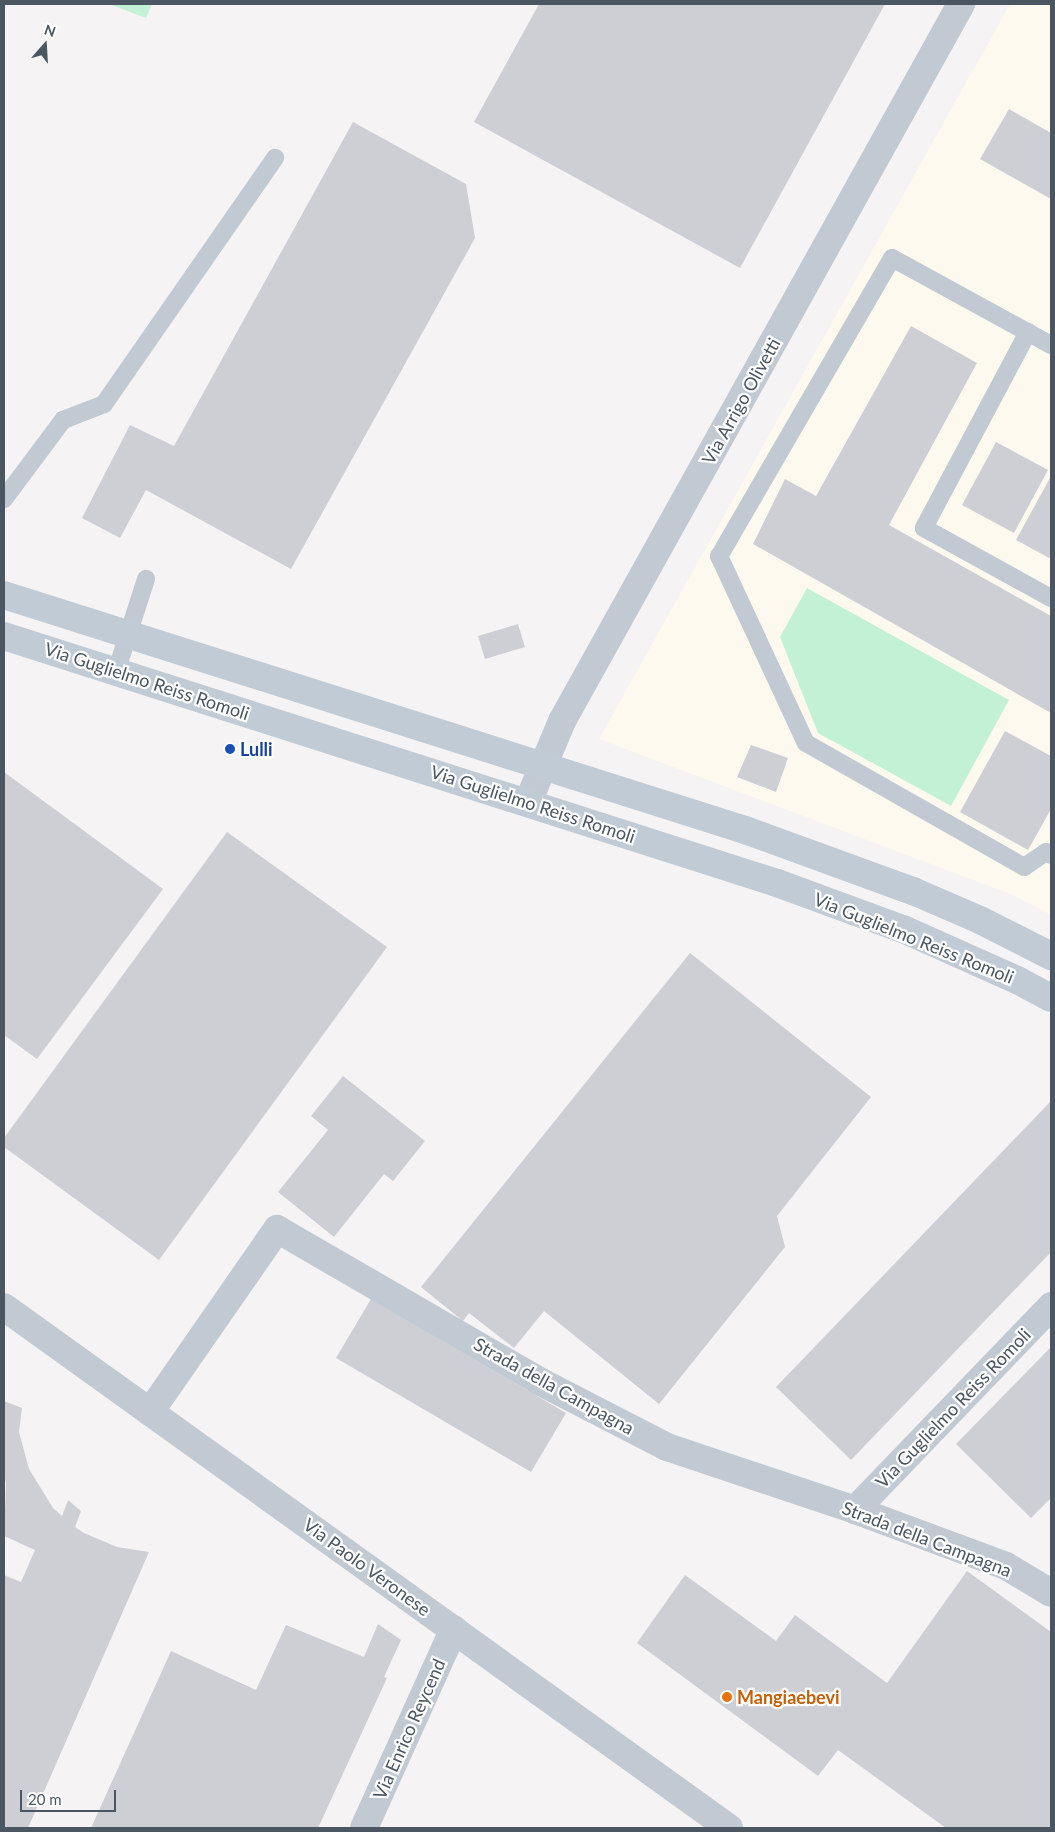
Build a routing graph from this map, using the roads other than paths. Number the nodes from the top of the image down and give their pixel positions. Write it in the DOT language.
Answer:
graph roads {
  1 [pos="961,4"];
  2 [pos="275,158"];
  3 [pos="1028,332"];
  4 [pos="1051,345"];
  5 [pos="4,499"];
  6 [pos="146,579"];
  7 [pos="4,595"];
  8 [pos="1051,598"];
  9 [pos="128,634"];
  10 [pos="4,636"];
  11 [pos="116,672"];
  12 [pos="542,764"];
  13 [pos="528,802"];
  14 [pos="1050,850"];
  15 [pos="1051,956"];
  16 [pos="1051,998"];
  17 [pos="1051,1306"];
  18 [pos="4,1307"];
  19 [pos="150,1412"];
  20 [pos="855,1510"];
  21 [pos="1051,1593"];
  22 [pos="454,1629"];
  23 [pos="364,1828"];
  24 [pos="729,1828"];
  1 -- 12 [label="street, Via Arrigo Olivetti"];
  2 -- 5 [label="lane"];
  3 -- 4 [label="lane"];
  3 -- 8 [label="lane"];
  3 -- 14 [label="lane"];
  6 -- 9 [label="lane"];
  7 -- 9 [label="main road, Via Guglielmo Reiss Romoli"];
  9 -- 11 [label="lane"];
  9 -- 12 [label="main road, Via Guglielmo Reiss Romoli"];
  10 -- 11 [label="main road, Via Guglielmo Reiss Romoli"];
  11 -- 13 [label="main road, Via Guglielmo Reiss Romoli"];
  12 -- 13 [label="street, Via Arrigo Olivetti"];
  12 -- 15 [label="main road, Via Guglielmo Reiss Romoli"];
  13 -- 16 [label="main road, Via Guglielmo Reiss Romoli"];
  17 -- 20 [label="street, Via Guglielmo Reiss Romoli"];
  18 -- 19 [label="street, Via Paolo Veronese"];
  19 -- 20 [label="street, Strada della Campagna"];
  19 -- 22 [label="street, Via Paolo Veronese"];
  20 -- 21 [label="street, Strada della Campagna"];
  22 -- 23 [label="street, Via Enrico Reycend"];
  22 -- 24 [label="street, Via Paolo Veronese"];
}
